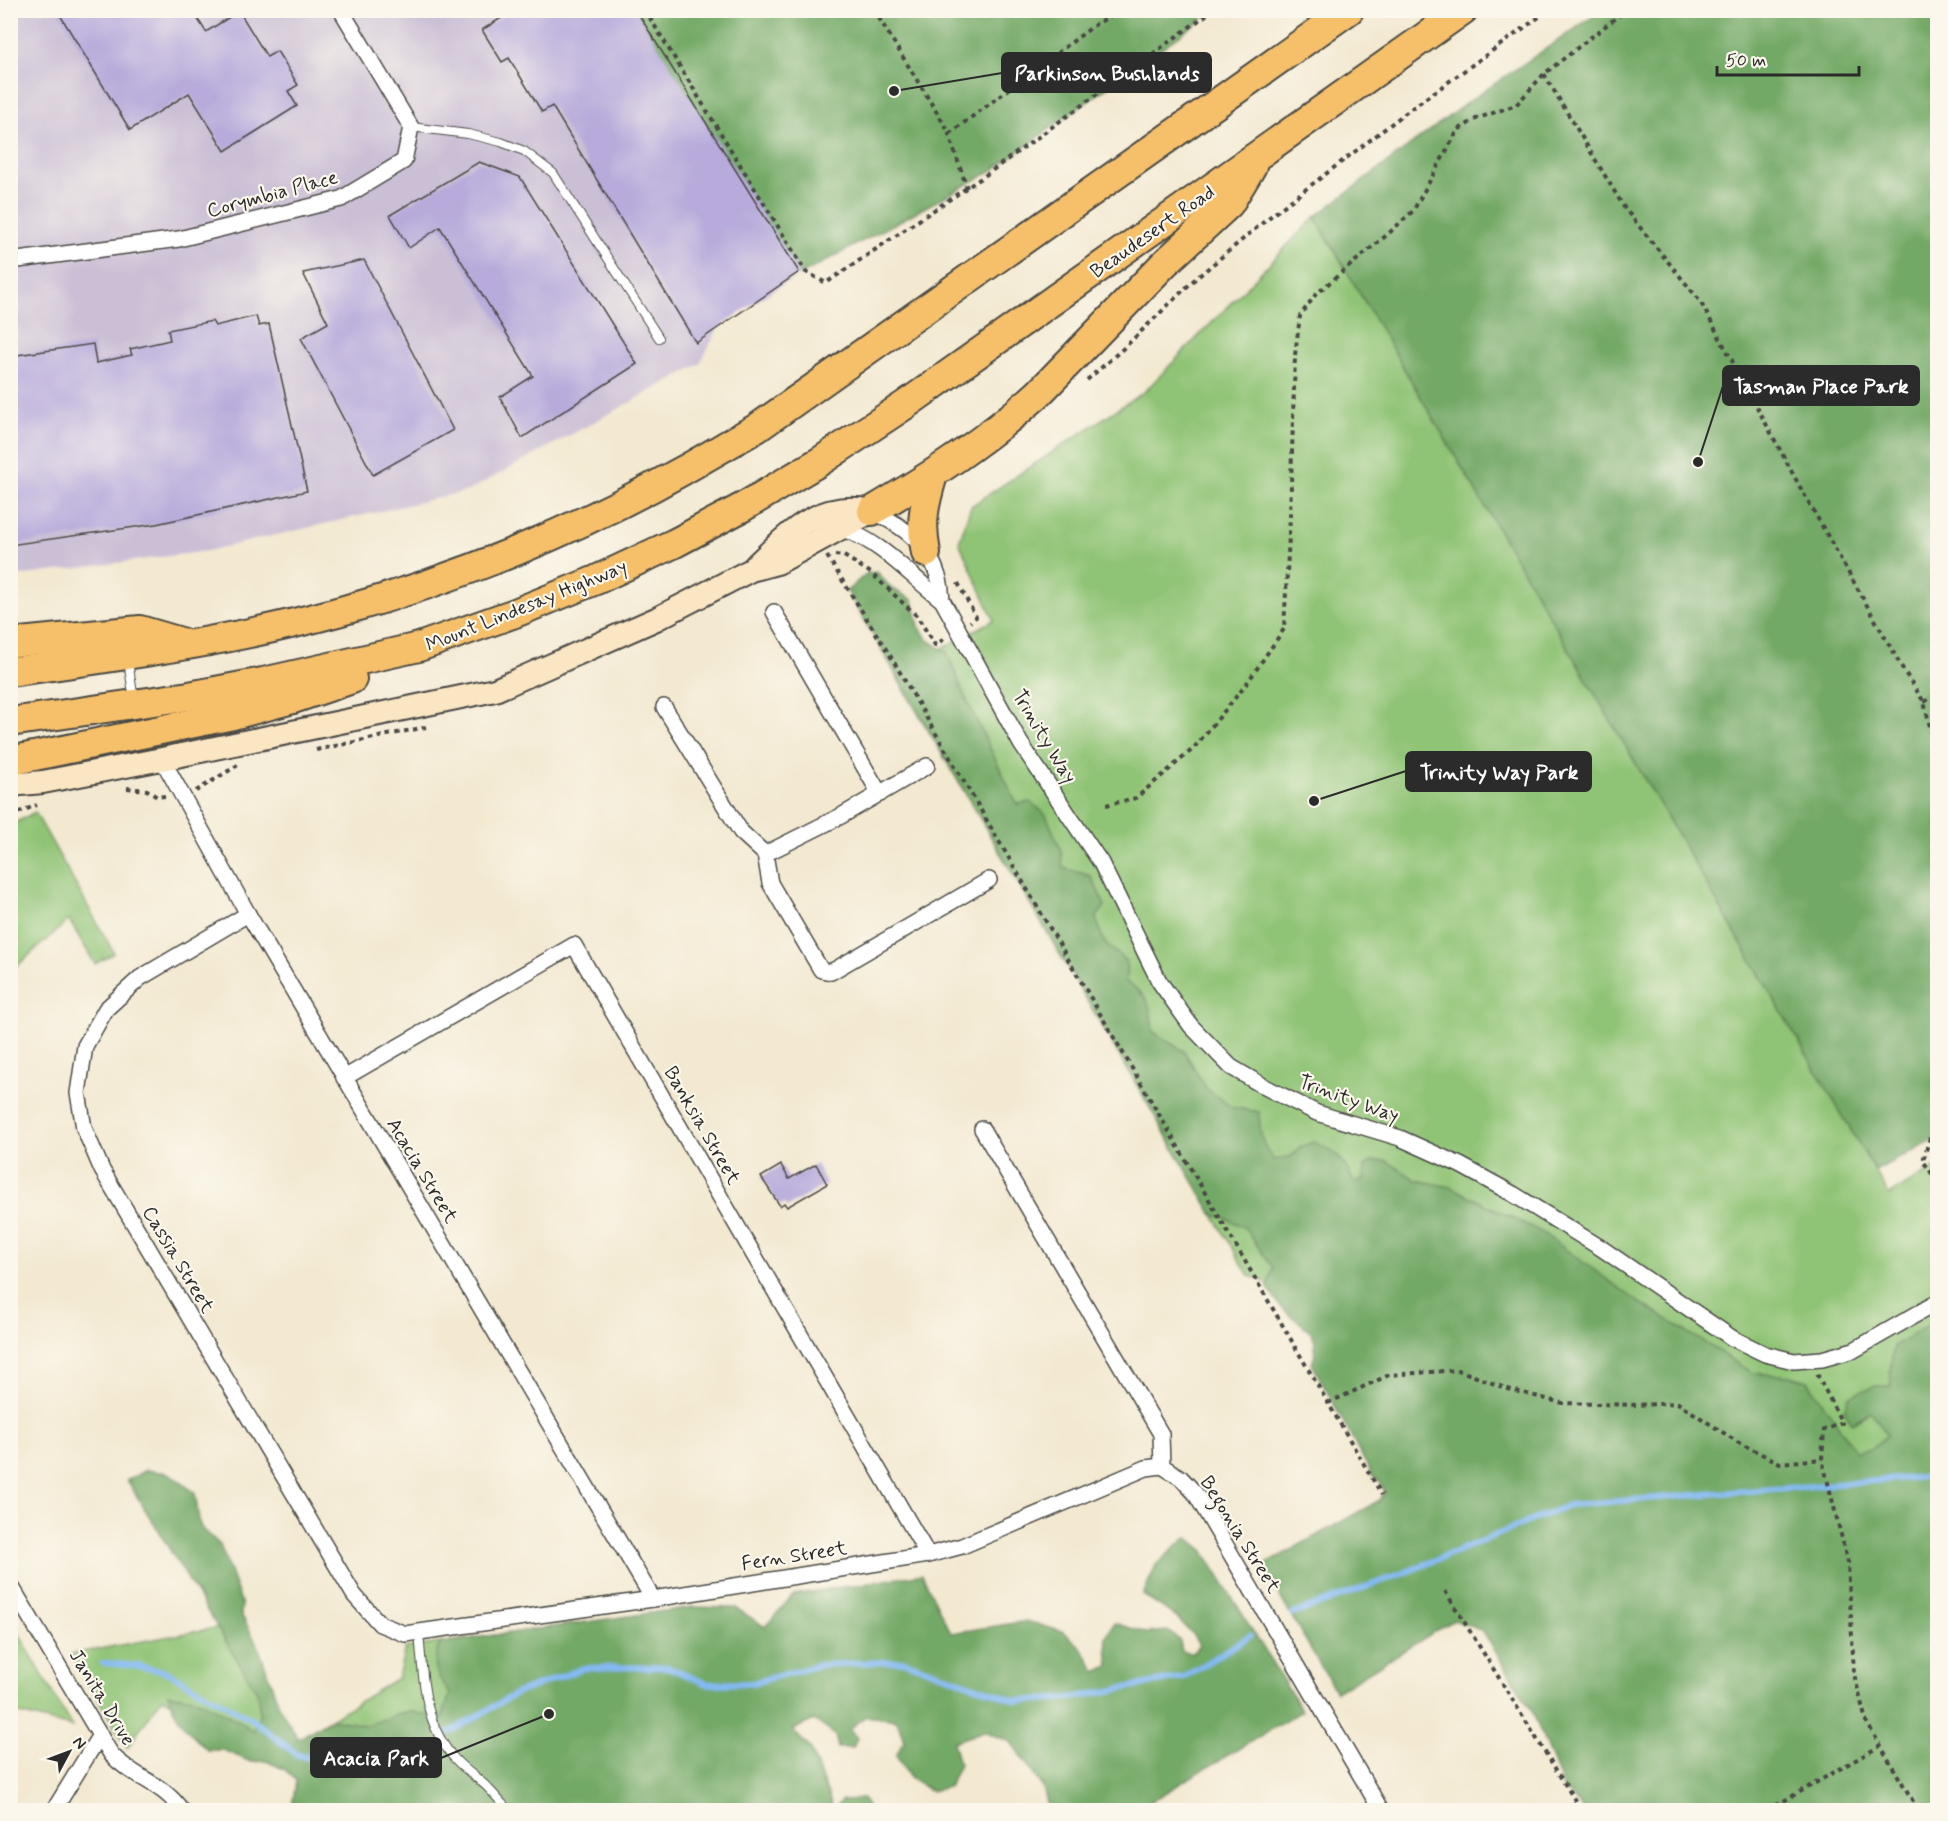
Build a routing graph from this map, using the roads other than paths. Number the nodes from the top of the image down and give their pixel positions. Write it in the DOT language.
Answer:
graph roads {
  1 [pos="340,10"];
  2 [pos="1349,10"];
  3 [pos="1463,10"];
  4 [pos="411,127"];
  5 [pos="1257,157"];
  6 [pos="10,261"];
  7 [pos="659,338"];
  8 [pos="838,449"];
  9 [pos="933,475"];
  10 [pos="872,511"];
  11 [pos="842,529"];
  12 [pos="926,553"];
  13 [pos="751,570"];
  14 [pos="942,600"];
  15 [pos="774,612"];
  16 [pos="10,643"];
  17 [pos="192,645"];
  18 [pos="419,647"];
  19 [pos="127,655"];
  20 [pos="10,672"];
  21 [pos="134,704"];
  22 [pos="664,707"];
  23 [pos="10,722"];
  24 [pos="162,759"];
  25 [pos="10,761"];
  26 [pos="927,766"];
  27 [pos="43,782"];
  28 [pos="10,784"];
  29 [pos="880,794"];
  30 [pos="10,801"];
  31 [pos="765,854"];
  32 [pos="989,880"];
  33 [pos="248,914"];
  34 [pos="344,1078"];
  35 [pos="982,1129"];
  36 [pos="1938,1302"];
  37 [pos="1161,1466"];
  38 [pos="928,1555"];
  39 [pos="10,1584"];
  40 [pos="653,1599"];
  41 [pos="419,1632"];
  42 [pos="100,1735"];
  43 [pos="54,1810"];
  44 [pos="181,1810"];
  45 [pos="508,1810"];
  46 [pos="1381,1810"];
  1 -- 4 [label="street"];
  2 -- 17 [label="highway"];
  3 -- 5 [label="highway, Beaudesert Road"];
  4 -- 6 [label="street, Corymbia Place"];
  4 -- 7 [label="lane"];
  5 -- 8 [label="highway, Beaudesert Road"];
  5 -- 9 [label="highway"];
  8 -- 18 [label="highway, Mount Lindesay Highway"];
  9 -- 10 [label="highway"];
  9 -- 12 [label="highway"];
  10 -- 11 [label="street"];
  10 -- 12 [label="street, Trinity Way"];
  10 -- 13 [label="street"];
  11 -- 13 [label="street"];
  11 -- 14 [label="street, Trinity Way"];
  12 -- 14 [label="street, Trinity Way"];
  13 -- 24 [label="street"];
  14 -- 36 [label="street, Trinity Way"];
  15 -- 29 [label="street"];
  16 -- 17 [label="highway"];
  17 -- 19 [label="highway"];
  18 -- 21 [label="highway, Mount Lindesay Highway"];
  18 -- 25 [label="highway"];
  19 -- 20 [label="highway"];
  19 -- 21 [label="lane"];
  21 -- 23 [label="highway, Mount Lindesay Highway"];
  22 -- 31 [label="street"];
  24 -- 27 [label="street"];
  24 -- 33 [label="street, Acacia Street"];
  26 -- 29 [label="street"];
  27 -- 28 [label="street"];
  27 -- 30 [label="street"];
  29 -- 31 [label="street"];
  31 -- 32 [label="street"];
  33 -- 34 [label="street, Acacia Street"];
  33 -- 41 [label="street, Cassia Street"];
  34 -- 38 [label="street, Banksia Street"];
  34 -- 40 [label="street, Acacia Street"];
  35 -- 37 [label="street"];
  37 -- 38 [label="street, Fern Street"];
  37 -- 46 [label="street, Begonia Street"];
  38 -- 40 [label="street, Fern Street"];
  39 -- 42 [label="street, Janita Drive"];
  40 -- 41 [label="street, Fern Street"];
  41 -- 45 [label="lane"];
  42 -- 43 [label="street"];
  42 -- 44 [label="street, Janita Drive"];
}
